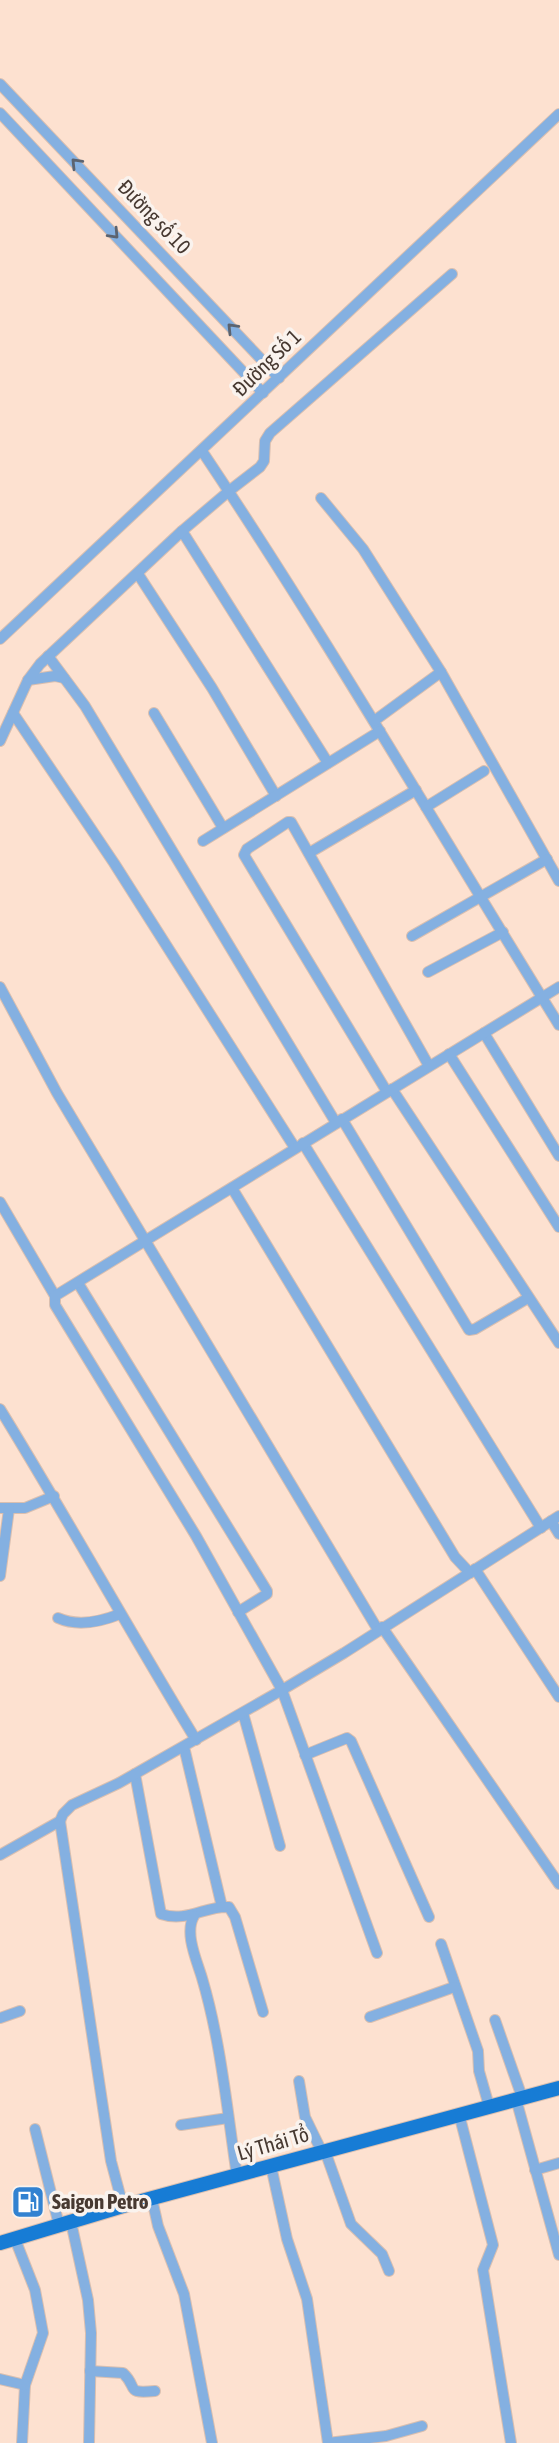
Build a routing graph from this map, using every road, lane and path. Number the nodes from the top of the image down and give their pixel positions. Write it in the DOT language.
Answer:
graph roads {
  1 [pos="0,84"];
  2 [pos="0,113"];
  3 [pos="559,114"];
  4 [pos="452,274"];
  5 [pos="279,377"];
  6 [pos="263,393"];
  7 [pos="202,451"];
  8 [pos="229,491"];
  9 [pos="321,498"];
  10 [pos="183,531"];
  11 [pos="138,574"];
  12 [pos="0,639"];
  13 [pos="48,656"];
  14 [pos="441,671"];
  15 [pos="64,678"];
  16 [pos="28,680"];
  17 [pos="13,713"];
  18 [pos="153,713"];
  19 [pos="377,726"];
  20 [pos="0,741"];
  21 [pos="328,763"];
  22 [pos="484,771"];
  23 [pos="416,790"];
  24 [pos="276,796"];
  25 [pos="426,807"];
  26 [pos="223,828"];
  27 [pos="203,841"];
  28 [pos="309,853"];
  29 [pos="547,859"];
  30 [pos="559,881"];
  31 [pos="481,897"];
  32 [pos="503,932"];
  33 [pos="412,936"];
  34 [pos="428,972"];
  35 [pos="0,987"];
  36 [pos="559,987"];
  37 [pos="542,997"];
  38 [pos="559,1025"];
  39 [pos="484,1033"];
  40 [pos="449,1054"];
  41 [pos="429,1066"];
  42 [pos="390,1090"];
  43 [pos="339,1121"];
  44 [pos="299,1146"];
  45 [pos="559,1156"];
  46 [pos="232,1188"];
  47 [pos="0,1202"];
  48 [pos="559,1227"];
  49 [pos="146,1241"];
  50 [pos="78,1283"];
  51 [pos="55,1296"];
  52 [pos="528,1298"];
  53 [pos="559,1343"];
  54 [pos="0,1409"];
  55 [pos="54,1496"];
  56 [pos="4,1508"];
  57 [pos="555,1518"];
  58 [pos="541,1528"];
  59 [pos="559,1534"];
  60 [pos="472,1571"];
  61 [pos="0,1576"];
  62 [pos="239,1612"];
  63 [pos="120,1614"];
  64 [pos="58,1618"];
  65 [pos="380,1629"];
  66 [pos="282,1690"];
  67 [pos="559,1697"];
  68 [pos="243,1713"];
  69 [pos="196,1740"];
  70 [pos="184,1747"];
  71 [pos="305,1755"];
  72 [pos="135,1774"];
  73 [pos="60,1821"];
  74 [pos="280,1846"];
  75 [pos="0,1855"];
  76 [pos="559,1884"];
  77 [pos="222,1906"];
  78 [pos="194,1916"];
  79 [pos="429,1917"];
  80 [pos="440,1944"];
  81 [pos="377,1953"];
  82 [pos="454,1987"];
  83 [pos="20,2011"];
  84 [pos="262,2012"];
  85 [pos="370,2017"];
  86 [pos="0,2018"];
  87 [pos="495,2020"];
  88 [pos="299,2081"];
  89 [pos="559,2088"];
  90 [pos="519,2098"];
  91 [pos="489,2106"];
  92 [pos="459,2114"];
  93 [pos="228,2118"];
  94 [pos="181,2125"];
  95 [pos="35,2129"];
  96 [pos="323,2152"];
  97 [pos="559,2163"];
  98 [pos="271,2166"];
  99 [pos="535,2169"];
  100 [pos="237,2176"];
  101 [pos="152,2199"];
  102 [pos="123,2206"];
  103 [pos="65,2224"];
  104 [pos="15,2239"];
  105 [pos="0,2243"];
  106 [pos="559,2255"];
  107 [pos="389,2271"];
  108 [pos="90,2371"];
  109 [pos="0,2379"];
  110 [pos="26,2385"];
  111 [pos="155,2391"];
  112 [pos="422,2426"];
  113 [pos="22,2443"];
  114 [pos="89,2443"];
  115 [pos="212,2443"];
  116 [pos="511,2443"];
  5 -- 1 [label="street, Đường số 10, one-way"];
  2 -- 6 [label="street, Đường số 10, one-way"];
  3 -- 5 [label="street, Đường Số 1"];
  4 -- 8 [label="street"];
  5 -- 6 [label="street, Đường Số 1"];
  6 -- 7 [label="street, Đường Số 1"];
  7 -- 8 [label="street"];
  7 -- 12 [label="street, Đường Số 1"];
  8 -- 10 [label="street"];
  8 -- 19 [label="street"];
  9 -- 14 [label="street"];
  10 -- 11 [label="street"];
  10 -- 21 [label="street"];
  11 -- 13 [label="street"];
  11 -- 24 [label="street"];
  13 -- 15 [label="street"];
  13 -- 16 [label="street"];
  14 -- 19 [label="street"];
  14 -- 29 [label="street"];
  15 -- 16 [label="street"];
  15 -- 43 [label="street"];
  16 -- 17 [label="street"];
  17 -- 20 [label="street"];
  17 -- 44 [label="street"];
  18 -- 26 [label="street"];
  19 -- 21 [label="street"];
  19 -- 23 [label="street"];
  21 -- 24 [label="street"];
  22 -- 25 [label="street"];
  23 -- 25 [label="street"];
  23 -- 28 [label="street"];
  24 -- 26 [label="street"];
  25 -- 31 [label="street"];
  26 -- 27 [label="street"];
  28 -- 41 [label="street"];
  28 -- 42 [label="street"];
  29 -- 30 [label="street"];
  29 -- 31 [label="street"];
  31 -- 32 [label="street"];
  31 -- 33 [label="street"];
  32 -- 34 [label="street"];
  32 -- 37 [label="street"];
  35 -- 49 [label="street"];
  36 -- 37 [label="street"];
  37 -- 38 [label="street"];
  37 -- 39 [label="street"];
  39 -- 40 [label="street"];
  39 -- 45 [label="street"];
  40 -- 41 [label="street"];
  40 -- 48 [label="street"];
  41 -- 42 [label="street"];
  42 -- 43 [label="street"];
  42 -- 52 [label="street"];
  43 -- 44 [label="street"];
  43 -- 52 [label="street"];
  44 -- 46 [label="street"];
  44 -- 58 [label="street"];
  46 -- 49 [label="street"];
  46 -- 60 [label="street"];
  47 -- 51 [label="street"];
  49 -- 50 [label="street"];
  49 -- 65 [label="street"];
  50 -- 51 [label="street"];
  50 -- 62 [label="street"];
  51 -- 62 [label="street"];
  52 -- 53 [label="street"];
  54 -- 55 [label="street"];
  55 -- 56 [label="street"];
  55 -- 63 [label="street"];
  56 -- 61 [label="street"];
  57 -- 58 [label="street"];
  57 -- 59 [label="street"];
  58 -- 60 [label="street"];
  60 -- 65 [label="street"];
  60 -- 67 [label="street"];
  62 -- 66 [label="street"];
  63 -- 64 [label="street"];
  63 -- 69 [label="street"];
  65 -- 66 [label="street"];
  65 -- 76 [label="street"];
  66 -- 68 [label="street"];
  66 -- 71 [label="street"];
  68 -- 69 [label="street"];
  68 -- 74 [label="street"];
  69 -- 70 [label="street"];
  70 -- 72 [label="street"];
  70 -- 77 [label="street"];
  71 -- 79 [label="street"];
  71 -- 81 [label="street"];
  72 -- 73 [label="street"];
  72 -- 78 [label="street"];
  73 -- 75 [label="street"];
  73 -- 102 [label="street"];
  77 -- 78 [label="street"];
  77 -- 84 [label="street"];
  78 -- 93 [label="street"];
  80 -- 82 [label="street"];
  82 -- 85 [label="street"];
  82 -- 91 [label="street"];
  83 -- 86 [label="street"];
  87 -- 90 [label="street"];
  88 -- 96 [label="street"];
  89 -- 90 [label="main road, Lý Thái Tổ"];
  90 -- 91 [label="main road, Lý Thái Tổ"];
  90 -- 99 [label="street"];
  91 -- 92 [label="main road, Lý Thái Tổ"];
  92 -- 96 [label="main road, Lý Thái Tổ"];
  92 -- 116 [label="street"];
  93 -- 94 [label="street"];
  93 -- 100 [label="street"];
  95 -- 103 [label="street"];
  96 -- 98 [label="main road, Lý Thái Tổ"];
  96 -- 107 [label="street"];
  97 -- 99 [label="street"];
  98 -- 100 [label="main road, Lý Thái Tổ"];
  98 -- 112 [label="street"];
  99 -- 106 [label="street"];
  100 -- 101 [label="main road, Lý Thái Tổ"];
  101 -- 102 [label="main road, Lý Thái Tổ"];
  101 -- 115 [label="street"];
  102 -- 103 [label="main road, Lý Thái Tổ"];
  103 -- 104 [label="main road, Lý Thái Tổ"];
  103 -- 108 [label="street"];
  104 -- 105 [label="main road, Lý Thái Tổ"];
  104 -- 110 [label="street"];
  108 -- 111 [label="street"];
  108 -- 114 [label="street"];
  109 -- 110 [label="street"];
  110 -- 113 [label="street"];
}
